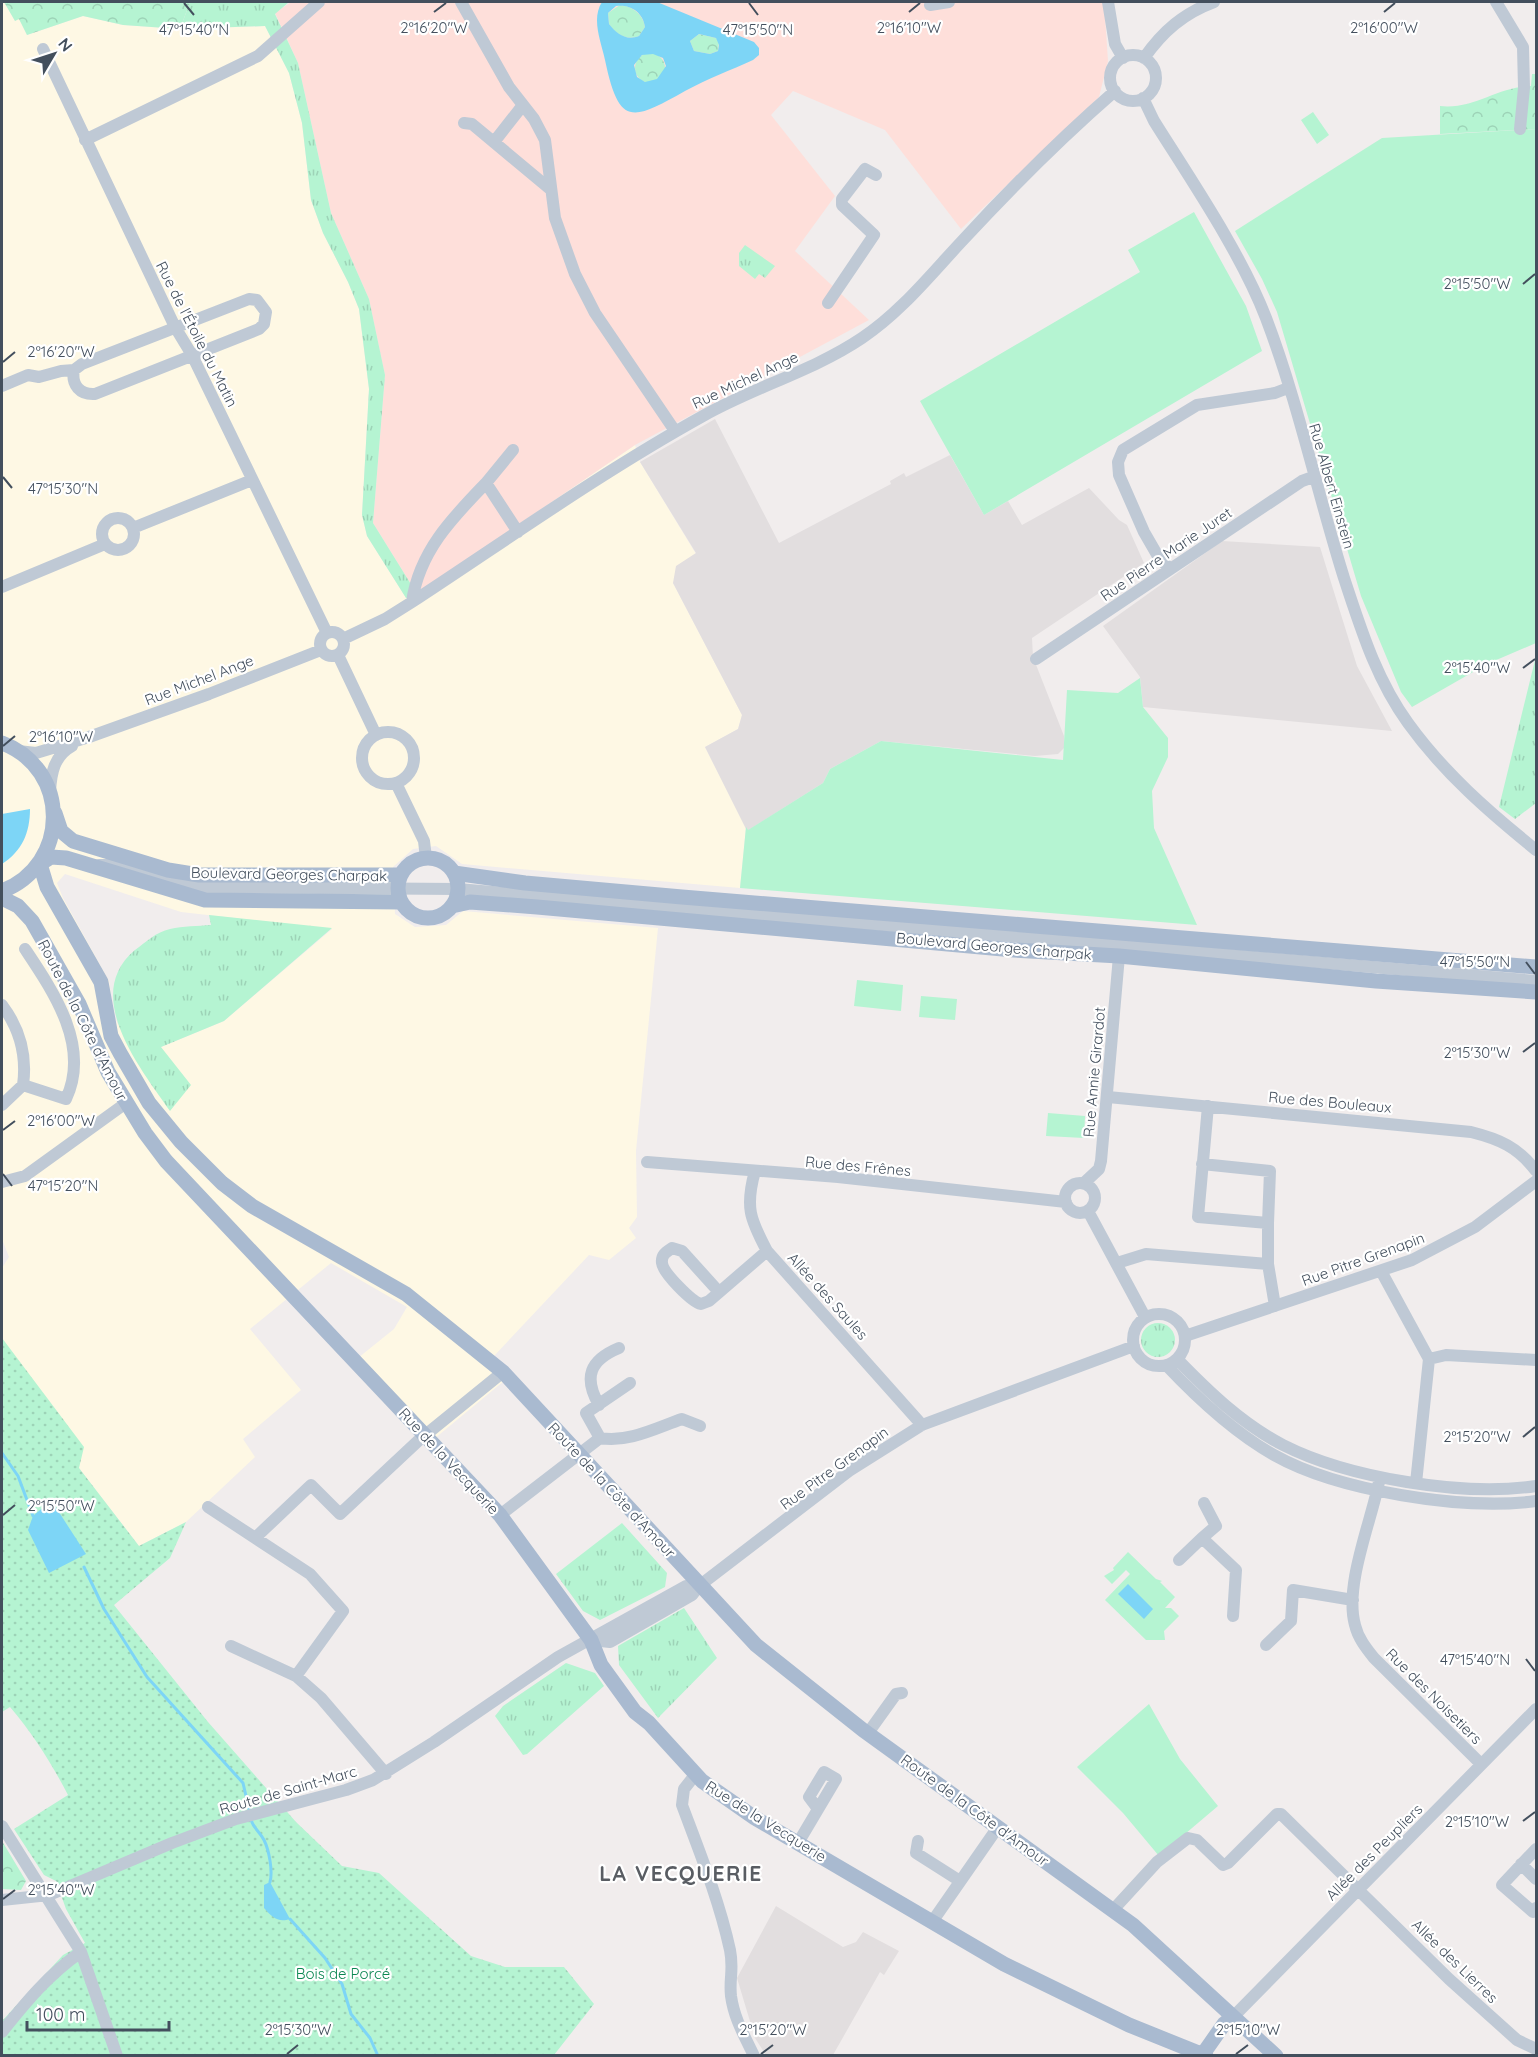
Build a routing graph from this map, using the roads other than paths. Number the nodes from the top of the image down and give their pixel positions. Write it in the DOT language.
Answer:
graph roads {
  1 [pos="319,2"];
  2 [pos="461,2"];
  3 [pos="949,2"];
  4 [pos="1108,2"];
  5 [pos="1214,2"];
  6 [pos="1496,2"];
  7 [pos="930,5"];
  8 [pos="43,49"];
  9 [pos="1123,58"];
  10 [pos="1144,58"];
  11 [pos="1115,91"];
  12 [pos="1143,98"];
  13 [pos="523,105"];
  14 [pos="464,123"];
  15 [pos="1520,129"];
  16 [pos="85,140"];
  17 [pos="494,142"];
  18 [pos="876,175"];
  19 [pos="550,189"];
  20 [pos="828,303"];
  21 [pos="175,327"];
  22 [pos="192,355"];
  23 [pos="74,370"];
  24 [pos="2,386"];
  25 [pos="1288,388"];
  26 [pos="675,431"];
  27 [pos="513,450"];
  28 [pos="1313,477"];
  29 [pos="252,480"];
  30 [pos="486,483"];
  31 [pos="133,528"];
  32 [pos="518,532"];
  33 [pos="105,544"];
  34 [pos="1170,569"];
  35 [pos="5,586"];
  36 [pos="412,602"];
  37 [pos="327,633"];
  38 [pos="343,639"];
  39 [pos="321,650"];
  40 [pos="338,655"];
  41 [pos="1036,659"];
  42 [pos="376,735"];
  43 [pos="89,737"];
  44 [pos="2,743"];
  45 [pos="18,751"];
  46 [pos="396,783"];
  47 [pos="50,792"];
  48 [pos="55,813"];
  49 [pos="102,850"];
  50 [pos="1536,850"];
  51 [pos="426,858"];
  52 [pos="40,864"];
  53 [pos="92,865"];
  54 [pos="120,865"];
  55 [pos="454,873"];
  56 [pos="399,888"];
  57 [pos="458,889"];
  58 [pos="2,891"];
  59 [pos="2,898"];
  60 [pos="452,906"];
  61 [pos="25,949"];
  62 [pos="1119,956"];
  63 [pos="1536,968"];
  64 [pos="1536,981"];
  65 [pos="1536,992"];
  66 [pos="2,1005"];
  67 [pos="23,1085"];
  68 [pos="1108,1097"];
  69 [pos="126,1103"];
  70 [pos="2,1104"];
  71 [pos="1208,1106"];
  72 [pos="647,1162"];
  73 [pos="1202,1164"];
  74 [pos="755,1171"];
  75 [pos="1536,1171"];
  76 [pos="1536,1181"];
  77 [pos="2,1182"];
  78 [pos="1084,1183"];
  79 [pos="1066,1203"];
  80 [pos="1088,1211"];
  81 [pos="1268,1223"];
  82 [pos="767,1251"];
  83 [pos="1117,1263"];
  84 [pos="1268,1263"];
  85 [pos="1381,1271"];
  86 [pos="719,1292"];
  87 [pos="1275,1306"];
  88 [pos="305,1308"];
  89 [pos="1145,1317"];
  90 [pos="1185,1336"];
  91 [pos="1134,1346"];
  92 [pos="619,1348"];
  93 [pos="1429,1359"];
  94 [pos="1536,1360"];
  95 [pos="1171,1362"];
  96 [pos="503,1372"];
  97 [pos="630,1383"];
  98 [pos="598,1405"];
  99 [pos="922,1425"];
  100 [pos="700,1426"];
  101 [pos="425,1436"];
  102 [pos="600,1438"];
  103 [pos="577,1453"];
  104 [pos="1381,1476"];
  105 [pos="1416,1483"];
  106 [pos="1536,1486"];
  107 [pos="1378,1489"];
  108 [pos="1536,1501"];
  109 [pos="1204,1503"];
  110 [pos="208,1506"];
  111 [pos="500,1515"];
  112 [pos="255,1538"];
  113 [pos="1202,1538"];
  114 [pos="1179,1560"];
  115 [pos="699,1586"];
  116 [pos="1353,1600"];
  117 [pos="1233,1616"];
  118 [pos="591,1640"];
  119 [pos="1266,1644"];
  120 [pos="231,1646"];
  121 [pos="296,1676"];
  122 [pos="902,1693"];
  123 [pos="1534,1716"];
  124 [pos="868,1733"];
  125 [pos="1481,1764"];
  126 [pos="386,1774"];
  127 [pos="695,1775"];
  128 [pos="818,1809"];
  129 [pos="2,1826"];
  130 [pos="999,1827"];
  131 [pos="918,1841"];
  132 [pos="798,1843"];
  133 [pos="1536,1849"];
  134 [pos="1521,1864"];
  135 [pos="1536,1879"];
  136 [pos="960,1881"];
  137 [pos="1359,1888"];
  138 [pos="47,1896"];
  139 [pos="2,1900"];
  140 [pos="1536,1908"];
  141 [pos="1113,1910"];
  142 [pos="932,1922"];
  143 [pos="81,1952"];
  144 [pos="1233,2017"];
  145 [pos="2,2032"];
  146 [pos="1536,2049"];
  147 [pos="117,2052"];
  148 [pos="1185,2052"];
  149 [pos="754,2055"];
  150 [pos="1204,2055"];
  151 [pos="1276,2055"];
  1 -- 16 [label="street"];
  2 -- 13 [label="street"];
  3 -- 7 [label="street"];
  4 -- 9 [label="street"];
  5 -- 10 [label="street"];
  6 -- 15 [label="street"];
  8 -- 16 [label="street, Rue de l'Étoile du Matin"];
  9 -- 10 [label="street"];
  9 -- 11 [label="street"];
  10 -- 12 [label="street"];
  11 -- 12 [label="street"];
  11 -- 26 [label="street, Rue Michel Ange"];
  12 -- 25 [label="street, Rue Albert Einstein"];
  13 -- 17 [label="street"];
  13 -- 19 [label="street"];
  14 -- 17 [label="street"];
  16 -- 21 [label="street, Rue de l'Étoile du Matin"];
  17 -- 19 [label="street"];
  18 -- 20 [label="street"];
  19 -- 26 [label="street"];
  21 -- 22 [label="street, Rue de l'Étoile du Matin"];
  21 -- 22 [label="street"];
  21 -- 23 [label="street"];
  22 -- 23 [label="street"];
  22 -- 29 [label="street, Rue de l'Étoile du Matin"];
  23 -- 24 [label="street"];
  25 -- 28 [label="street, Rue Albert Einstein"];
  25 -- 34 [label="street"];
  26 -- 32 [label="street, Rue Michel Ange"];
  27 -- 30 [label="street"];
  28 -- 34 [label="street, Rue Pierre Marie Juret"];
  28 -- 50 [label="street, Rue Albert Einstein"];
  29 -- 31 [label="street"];
  29 -- 37 [label="street, Rue de l'Étoile du Matin"];
  30 -- 32 [label="street"];
  30 -- 36 [label="street"];
  31 -- 33 [label="street"];
  31 -- 33 [label="street"];
  32 -- 36 [label="street, Rue Michel Ange"];
  33 -- 35 [label="street"];
  34 -- 41 [label="street, Rue Pierre Marie Juret"];
  36 -- 38 [label="street, Rue Michel Ange"];
  37 -- 38 [label="street"];
  37 -- 39 [label="street"];
  38 -- 40 [label="street"];
  39 -- 40 [label="street"];
  39 -- 43 [label="street, Rue Michel Ange"];
  40 -- 42 [label="street"];
  42 -- 46 [label="street"];
  42 -- 46 [label="street"];
  43 -- 45 [label="street, Rue Michel Ange"];
  43 -- 47 [label="street, Rue Michel Ange"];
  44 -- 45 [label="main road"];
  45 -- 47 [label="main road"];
  46 -- 51 [label="street"];
  47 -- 48 [label="main road"];
  48 -- 49 [label="main road, Boulevard Georges Charpak"];
  48 -- 52 [label="main road"];
  49 -- 54 [label="street"];
  49 -- 56 [label="main road, Boulevard Georges Charpak"];
  51 -- 55 [label="main road"];
  51 -- 56 [label="main road"];
  52 -- 53 [label="main road, Boulevard Georges Charpak"];
  52 -- 58 [label="main road"];
  52 -- 96 [label="main road, Route de la Côte d'Amour"];
  53 -- 54 [label="street"];
  53 -- 56 [label="main road, Boulevard Georges Charpak"];
  54 -- 56 [label="street"];
  55 -- 57 [label="main road"];
  55 -- 63 [label="main road, Boulevard Georges Charpak"];
  56 -- 57 [label="street"];
  56 -- 60 [label="main road, Boulevard Georges Charpak"];
  57 -- 60 [label="main road"];
  57 -- 64 [label="street"];
  59 -- 69 [label="main road, Route de la Côte d'Amour"];
  60 -- 62 [label="main road, Boulevard Georges Charpak"];
  61 -- 67 [label="street"];
  62 -- 65 [label="main road, Boulevard Georges Charpak"];
  62 -- 68 [label="street, Rue Annie Girardot"];
  66 -- 67 [label="street"];
  67 -- 70 [label="street"];
  68 -- 71 [label="street, Rue des Bouleaux"];
  68 -- 78 [label="street, Rue Annie Girardot"];
  69 -- 77 [label="street"];
  69 -- 88 [label="main road, Route de la Côte d'Amour"];
  71 -- 73 [label="street"];
  71 -- 75 [label="street, Rue des Bouleaux"];
  72 -- 74 [label="street, Rue des Frênes"];
  73 -- 81 [label="street"];
  73 -- 81 [label="street"];
  74 -- 79 [label="street, Rue des Frênes"];
  74 -- 82 [label="street, Allée des Saules"];
  76 -- 85 [label="street, Rue Pitre Grenapin"];
  78 -- 79 [label="street"];
  78 -- 80 [label="street"];
  79 -- 80 [label="street"];
  80 -- 83 [label="street"];
  81 -- 84 [label="street"];
  82 -- 86 [label="street"];
  82 -- 99 [label="street, Allée des Saules"];
  83 -- 84 [label="street"];
  83 -- 89 [label="street"];
  84 -- 87 [label="street"];
  85 -- 87 [label="street, Rue Pitre Grenapin"];
  85 -- 93 [label="street"];
  86 -- 86 [label="street"];
  87 -- 90 [label="street, Rue Pitre Grenapin"];
  88 -- 101 [label="main road, Rue de la Vecquerie"];
  89 -- 90 [label="street"];
  89 -- 91 [label="street"];
  90 -- 95 [label="street"];
  91 -- 95 [label="street"];
  91 -- 99 [label="street, Rue Pitre Grenapin"];
  92 -- 98 [label="street"];
  93 -- 94 [label="street"];
  93 -- 105 [label="street"];
  95 -- 104 [label="street"];
  95 -- 107 [label="street"];
  96 -- 101 [label="street"];
  96 -- 103 [label="main road, Route de la Côte d'Amour"];
  97 -- 98 [label="street"];
  98 -- 102 [label="street"];
  99 -- 115 [label="street, Rue Pitre Grenapin"];
  100 -- 102 [label="street"];
  101 -- 111 [label="main road, Rue de la Vecquerie"];
  101 -- 112 [label="street"];
  102 -- 103 [label="street"];
  103 -- 111 [label="street"];
  103 -- 115 [label="main road, Route de la Côte d'Amour"];
  104 -- 105 [label="street"];
  104 -- 107 [label="street, Rue des Noisetiers"];
  105 -- 106 [label="street"];
  107 -- 108 [label="street"];
  107 -- 116 [label="street, Rue des Noisetiers"];
  109 -- 113 [label="street"];
  110 -- 112 [label="street"];
  111 -- 118 [label="main road, Rue de la Vecquerie"];
  112 -- 121 [label="street"];
  113 -- 114 [label="street"];
  113 -- 117 [label="street"];
  115 -- 118 [label="street, Rue Pitre Grenapin"];
  115 -- 124 [label="main road, Route de la Côte d'Amour"];
  116 -- 119 [label="street"];
  116 -- 125 [label="street, Rue des Noisetiers"];
  118 -- 126 [label="street, Route de Saint-Marc"];
  118 -- 127 [label="main road, Rue de la Vecquerie"];
  120 -- 121 [label="street"];
  121 -- 126 [label="street"];
  122 -- 124 [label="street"];
  123 -- 125 [label="street, Allée des Peupliers"];
  124 -- 130 [label="main road, Route de la Côte d'Amour"];
  125 -- 137 [label="street, Allée des Peupliers"];
  126 -- 138 [label="street, Route de Saint-Marc"];
  127 -- 132 [label="main road, Rue de la Vecquerie"];
  127 -- 149 [label="street"];
  128 -- 132 [label="street"];
  129 -- 138 [label="street"];
  130 -- 136 [label="street"];
  130 -- 141 [label="main road, Route de la Côte d'Amour"];
  131 -- 136 [label="street"];
  132 -- 142 [label="main road, Rue de la Vecquerie"];
  133 -- 134 [label="street"];
  134 -- 135 [label="street"];
  134 -- 140 [label="street"];
  136 -- 142 [label="street"];
  137 -- 141 [label="street, Allée des Lierres"];
  137 -- 144 [label="street, Allée des Peupliers"];
  137 -- 146 [label="street, Allée des Lierres"];
  138 -- 139 [label="street, Route de Saint-Marc"];
  138 -- 143 [label="street"];
  141 -- 144 [label="main road, Route de la Côte d'Amour"];
  142 -- 148 [label="main road, Rue de la Vecquerie"];
  143 -- 145 [label="street"];
  143 -- 147 [label="street"];
  144 -- 150 [label="main road"];
  144 -- 151 [label="main road, Route de la Côte d'Amour"];
  148 -- 150 [label="main road"];
}
